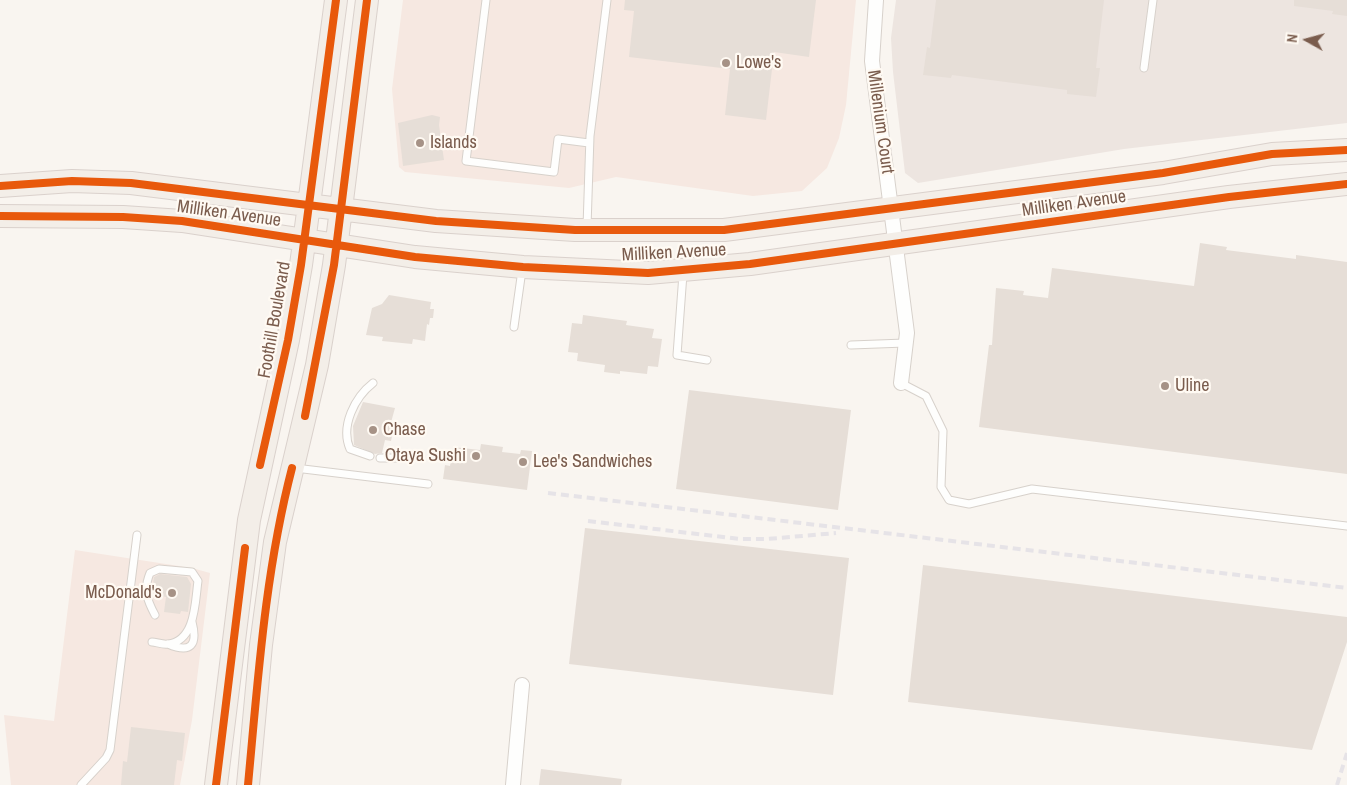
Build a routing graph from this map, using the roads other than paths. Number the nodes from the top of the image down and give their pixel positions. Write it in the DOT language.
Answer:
graph roads {
  1 [pos="336,0"];
  2 [pos="367,0"];
  3 [pos="486,0"];
  4 [pos="607,0"];
  5 [pos="876,0"];
  6 [pos="1153,0"];
  7 [pos="1144,68"];
  8 [pos="589,143"];
  9 [pos="1347,150"];
  10 [pos="1347,184"];
  11 [pos="0,186"];
  12 [pos="308,205"];
  13 [pos="892,208"];
  14 [pos="342,209"];
  15 [pos="0,216"];
  16 [pos="587,230"];
  17 [pos="304,239"];
  18 [pos="896,244"];
  19 [pos="337,246"];
  20 [pos="523,267"];
  21 [pos="684,270"];
  22 [pos="514,327"];
  23 [pos="906,343"];
  24 [pos="851,344"];
  25 [pos="707,360"];
  26 [pos="373,383"];
  27 [pos="901,383"];
  28 [pos="370,456"];
  29 [pos="380,458"];
  30 [pos="398,458"];
  31 [pos="292,468"];
  32 [pos="428,484"];
  33 [pos="1347,526"];
  34 [pos="137,535"];
  35 [pos="155,615"];
  36 [pos="192,620"];
  37 [pos="152,642"];
  38 [pos="168,644"];
  39 [pos="522,685"];
  40 [pos="81,785"];
  41 [pos="216,785"];
  42 [pos="248,785"];
  43 [pos="513,785"];
  1 -- 12 [label="main road, Foothill Boulevard"];
  2 -- 14 [label="main road"];
  3 -- 8 [label="lane"];
  4 -- 8 [label="lane"];
  5 -- 13 [label="street, Millenium Court"];
  6 -- 7 [label="lane"];
  8 -- 16 [label="lane"];
  9 -- 13 [label="main road, Milliken Avenue"];
  10 -- 18 [label="main road, Milliken Avenue"];
  11 -- 12 [label="main road, Milliken Avenue"];
  12 -- 14 [label="main road, Milliken Avenue"];
  12 -- 17 [label="main road, Foothill Boulevard"];
  13 -- 16 [label="main road, Milliken Avenue"];
  13 -- 18 [label="street, Millenium Court"];
  14 -- 16 [label="main road, Milliken Avenue"];
  14 -- 19 [label="main road"];
  15 -- 17 [label="main road, Milliken Avenue"];
  17 -- 19 [label="main road, Milliken Avenue"];
  17 -- 41 [label="main road, Foothill Boulevard"];
  18 -- 21 [label="main road, Milliken Avenue"];
  18 -- 23 [label="street, Millenium Court"];
  19 -- 20 [label="main road, Milliken Avenue"];
  19 -- 31 [label="main road"];
  20 -- 21 [label="main road, Milliken Avenue"];
  20 -- 22 [label="lane"];
  21 -- 25 [label="lane"];
  23 -- 24 [label="lane"];
  23 -- 27 [label="street, Millenium Court"];
  26 -- 28 [label="lane"];
  27 -- 33 [label="lane"];
  29 -- 30 [label="lane"];
  31 -- 32 [label="lane"];
  31 -- 42 [label="main road"];
  34 -- 40 [label="lane"];
  35 -- 36 [label="lane"];
  36 -- 38 [label="lane"];
  36 -- 38 [label="lane"];
  37 -- 38 [label="lane"];
  39 -- 43 [label="street"];
}
